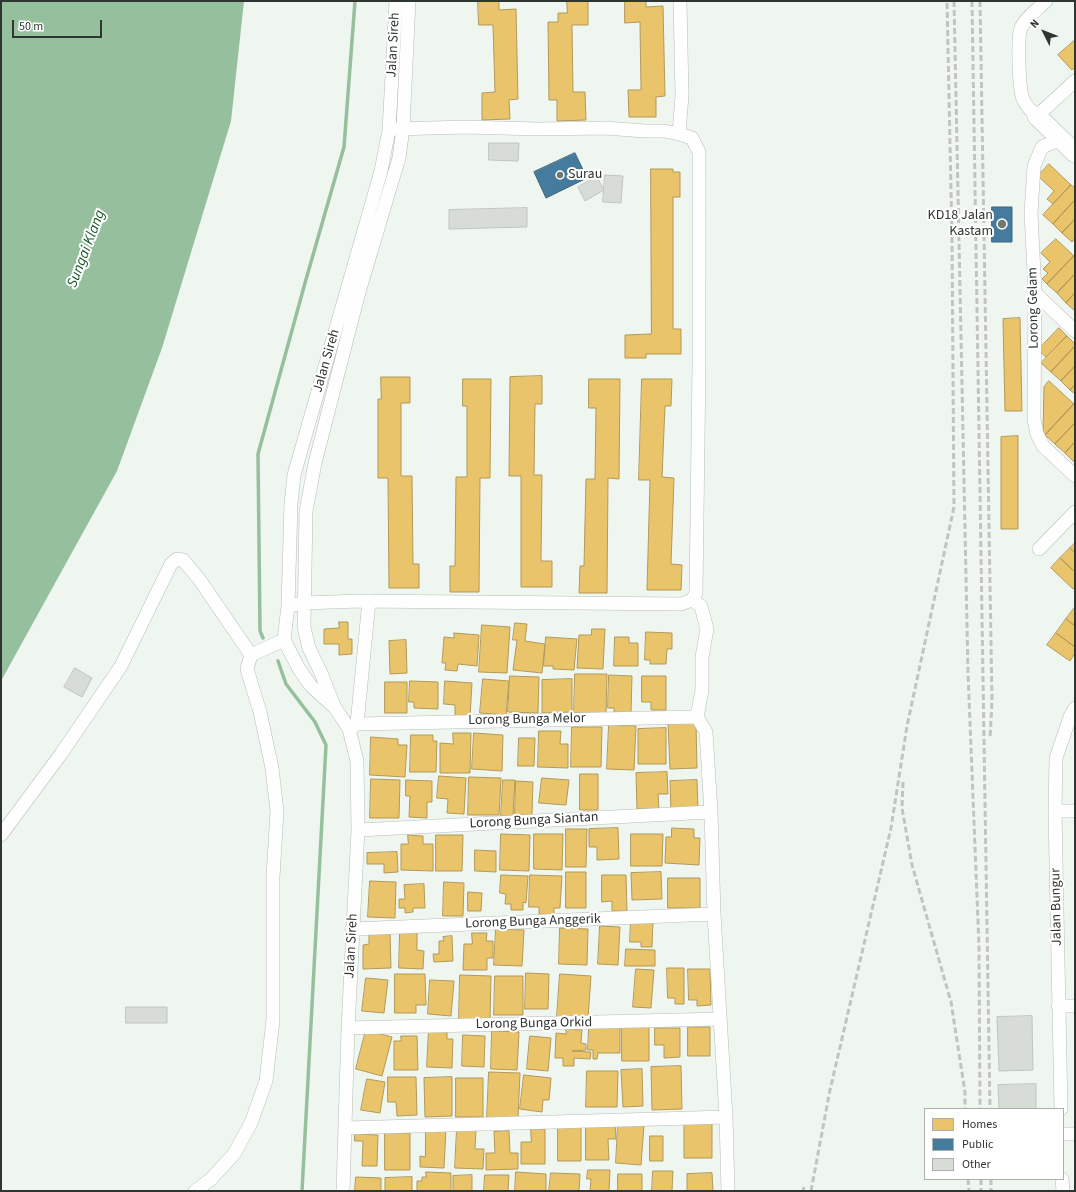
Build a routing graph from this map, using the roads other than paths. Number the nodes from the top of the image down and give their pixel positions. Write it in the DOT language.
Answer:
graph roads {
  1 [pos="396,1"];
  2 [pos="409,1"];
  3 [pos="680,1"];
  4 [pos="1046,1"];
  5 [pos="1075,82"];
  6 [pos="1037,116"];
  7 [pos="403,128"];
  8 [pos="389,130"];
  9 [pos="680,134"];
  10 [pos="1061,139"];
  11 [pos="1075,153"];
  12 [pos="1035,293"];
  13 [pos="1075,331"];
  14 [pos="1075,476"];
  15 [pos="1075,512"];
  16 [pos="1039,549"];
  17 [pos="692,600"];
  18 [pos="304,602"];
  19 [pos="369,602"];
  20 [pos="288,606"];
  21 [pos="284,640"];
  22 [pos="251,655"];
  23 [pos="334,706"];
  24 [pos="1075,708"];
  25 [pos="697,716"];
  26 [pos="353,727"];
  27 [pos="1055,811"];
  28 [pos="1075,811"];
  29 [pos="711,812"];
  30 [pos="358,830"];
  31 [pos="1,834"];
  32 [pos="714,914"];
  33 [pos="352,930"];
  34 [pos="1058,1006"];
  35 [pos="1075,1006"];
  36 [pos="720,1019"];
  37 [pos="348,1028"];
  38 [pos="1061,1108"];
  39 [pos="726,1117"];
  40 [pos="346,1128"];
  41 [pos="1064,1134"];
  42 [pos="1075,1134"];
  43 [pos="1062,1180"];
  44 [pos="195,1191"];
  45 [pos="343,1191"];
  46 [pos="728,1191"];
  47 [pos="1063,1191"];
  1 -- 8 [label="street, Jalan Sireh"];
  2 -- 7 [label="street, Jalan Sireh"];
  3 -- 9 [label="street"];
  4 -- 6 [label="street"];
  5 -- 6 [label="street"];
  6 -- 10 [label="street"];
  7 -- 8 [label="street"];
  7 -- 9 [label="street"];
  7 -- 18 [label="street, Jalan Sireh"];
  8 -- 20 [label="street, Jalan Sireh"];
  9 -- 17 [label="street"];
  10 -- 11 [label="street"];
  10 -- 12 [label="street, Lorong Gelam"];
  12 -- 13 [label="street"];
  12 -- 14 [label="street, Lorong Gelam"];
  15 -- 16 [label="street"];
  17 -- 19 [label="street"];
  17 -- 25 [label="street"];
  18 -- 19 [label="street"];
  18 -- 20 [label="street"];
  18 -- 23 [label="street, Jalan Sireh"];
  19 -- 26 [label="street"];
  20 -- 21 [label="street, Jalan Sireh"];
  21 -- 22 [label="street"];
  21 -- 23 [label="street, Jalan Sireh"];
  22 -- 31 [label="street"];
  22 -- 44 [label="street"];
  23 -- 26 [label="street, Jalan Sireh"];
  24 -- 27 [label="street, Jalan Bungur"];
  25 -- 26 [label="street, Lorong Bunga Melor"];
  25 -- 29 [label="street"];
  26 -- 30 [label="street, Jalan Sireh"];
  27 -- 28 [label="street"];
  27 -- 34 [label="street, Jalan Bungur"];
  29 -- 30 [label="street, Lorong Bunga Siantan"];
  29 -- 32 [label="street"];
  30 -- 33 [label="street, Jalan Sireh"];
  32 -- 33 [label="street, Lorong Bunga Anggerik"];
  32 -- 36 [label="street"];
  33 -- 37 [label="street, Jalan Sireh"];
  34 -- 35 [label="street"];
  34 -- 38 [label="street, Jalan Bungur"];
  36 -- 37 [label="street, Lorong Bunga Orkid"];
  36 -- 39 [label="street"];
  37 -- 40 [label="street, Jalan Sireh"];
  39 -- 40 [label="street"];
  39 -- 46 [label="street"];
  40 -- 45 [label="street, Jalan Sireh"];
  41 -- 42 [label="street"];
  43 -- 47 [label="street"];
}
